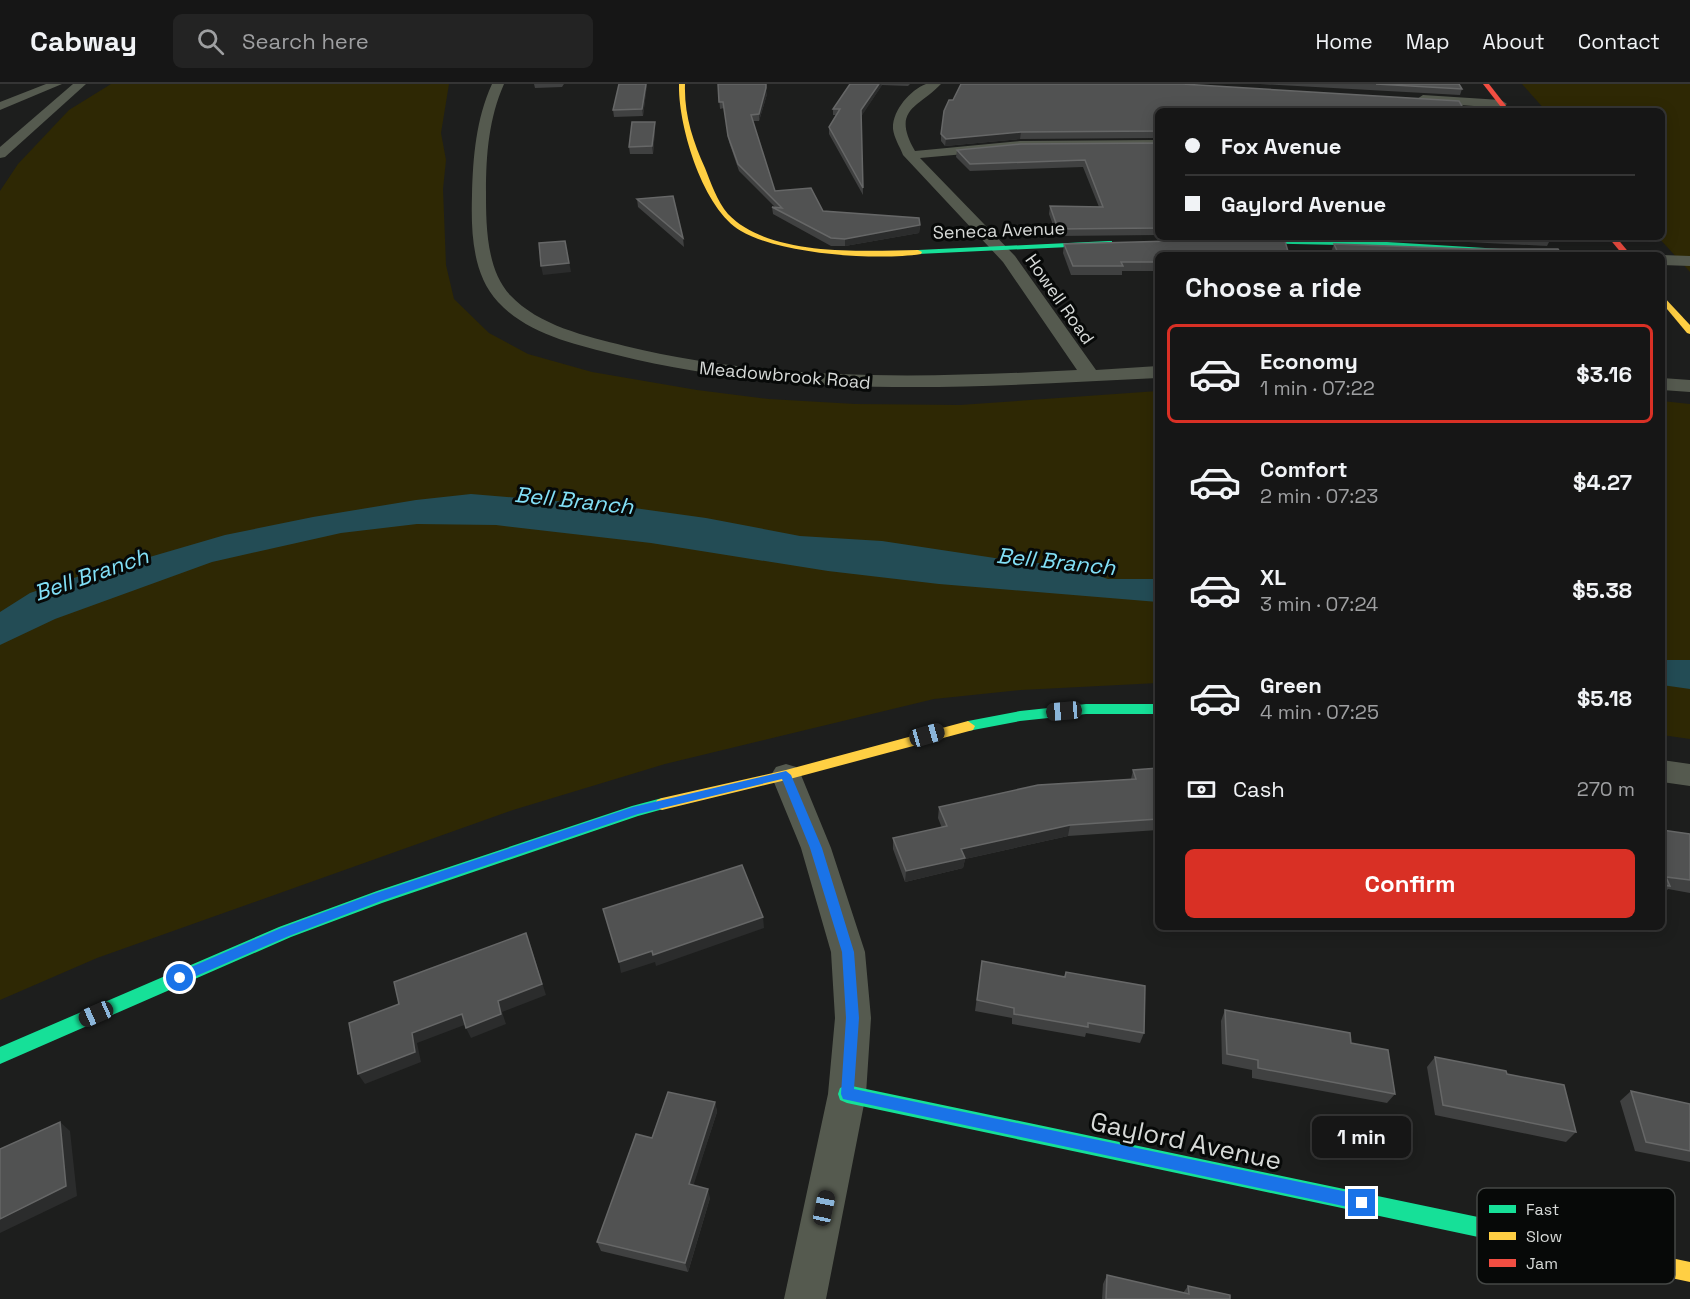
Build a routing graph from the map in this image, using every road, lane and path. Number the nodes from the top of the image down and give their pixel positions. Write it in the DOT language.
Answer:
graph roads {
  1 [pos="22,84"];
  2 [pos="80,84"];
  3 [pos="498,84"];
  4 [pos="682,84"];
  5 [pos="936,84"];
  6 [pos="1486,84"];
  7 [pos="52,86"];
  8 [pos="1413,99"];
  9 [pos="0,106"];
  10 [pos="1504,107"];
  11 [pos="1155,144"];
  12 [pos="0,154"];
  13 [pos="910,155"];
  14 [pos="1614,240"];
  15 [pos="1231,241"];
  16 [pos="1117,243"];
  17 [pos="999,248"];
  18 [pos="1517,252"];
  19 [pos="1624,252"];
  20 [pos="1665,260"];
  21 [pos="1690,261"];
  22 [pos="1665,302"];
  23 [pos="1690,331"];
  24 [pos="1155,372"];
  25 [pos="1090,375"];
  26 [pos="1665,384"];
  27 [pos="1690,386"];
  28 [pos="1155,709"];
  29 [pos="1665,771"];
  30 [pos="786,775"];
  31 [pos="1690,775"];
  32 [pos="0,1056"];
  33 [pos="847,1094"];
  34 [pos="1477,1227"];
  35 [pos="1675,1269"];
  36 [pos="1690,1272"];
  37 [pos="805,1299"];
  1 -- 7 [label="street"];
  2 -- 12 [label="street"];
  3 -- 25 [label="street, Meadowbrook Road"];
  4 -- 17 [label="street, Seneca Avenue"];
  5 -- 13 [label="street, Howell Road"];
  6 -- 10 [label="street"];
  7 -- 9 [label="street"];
  8 -- 10 [label="street"];
  11 -- 13 [label="street"];
  13 -- 17 [label="street, Howell Road"];
  14 -- 19 [label="street"];
  15 -- 18 [label="street"];
  16 -- 17 [label="street, Seneca Avenue"];
  17 -- 25 [label="street, Howell Road"];
  20 -- 21 [label="street"];
  22 -- 23 [label="street"];
  24 -- 25 [label="street, Meadowbrook Road"];
  26 -- 27 [label="street"];
  28 -- 30 [label="street"];
  29 -- 31 [label="street"];
  30 -- 32 [label="street"];
  30 -- 33 [label="street"];
  33 -- 34 [label="street, Gaylord Avenue"];
  33 -- 37 [label="street"];
  35 -- 36 [label="street, Gaylord Avenue"];
}
